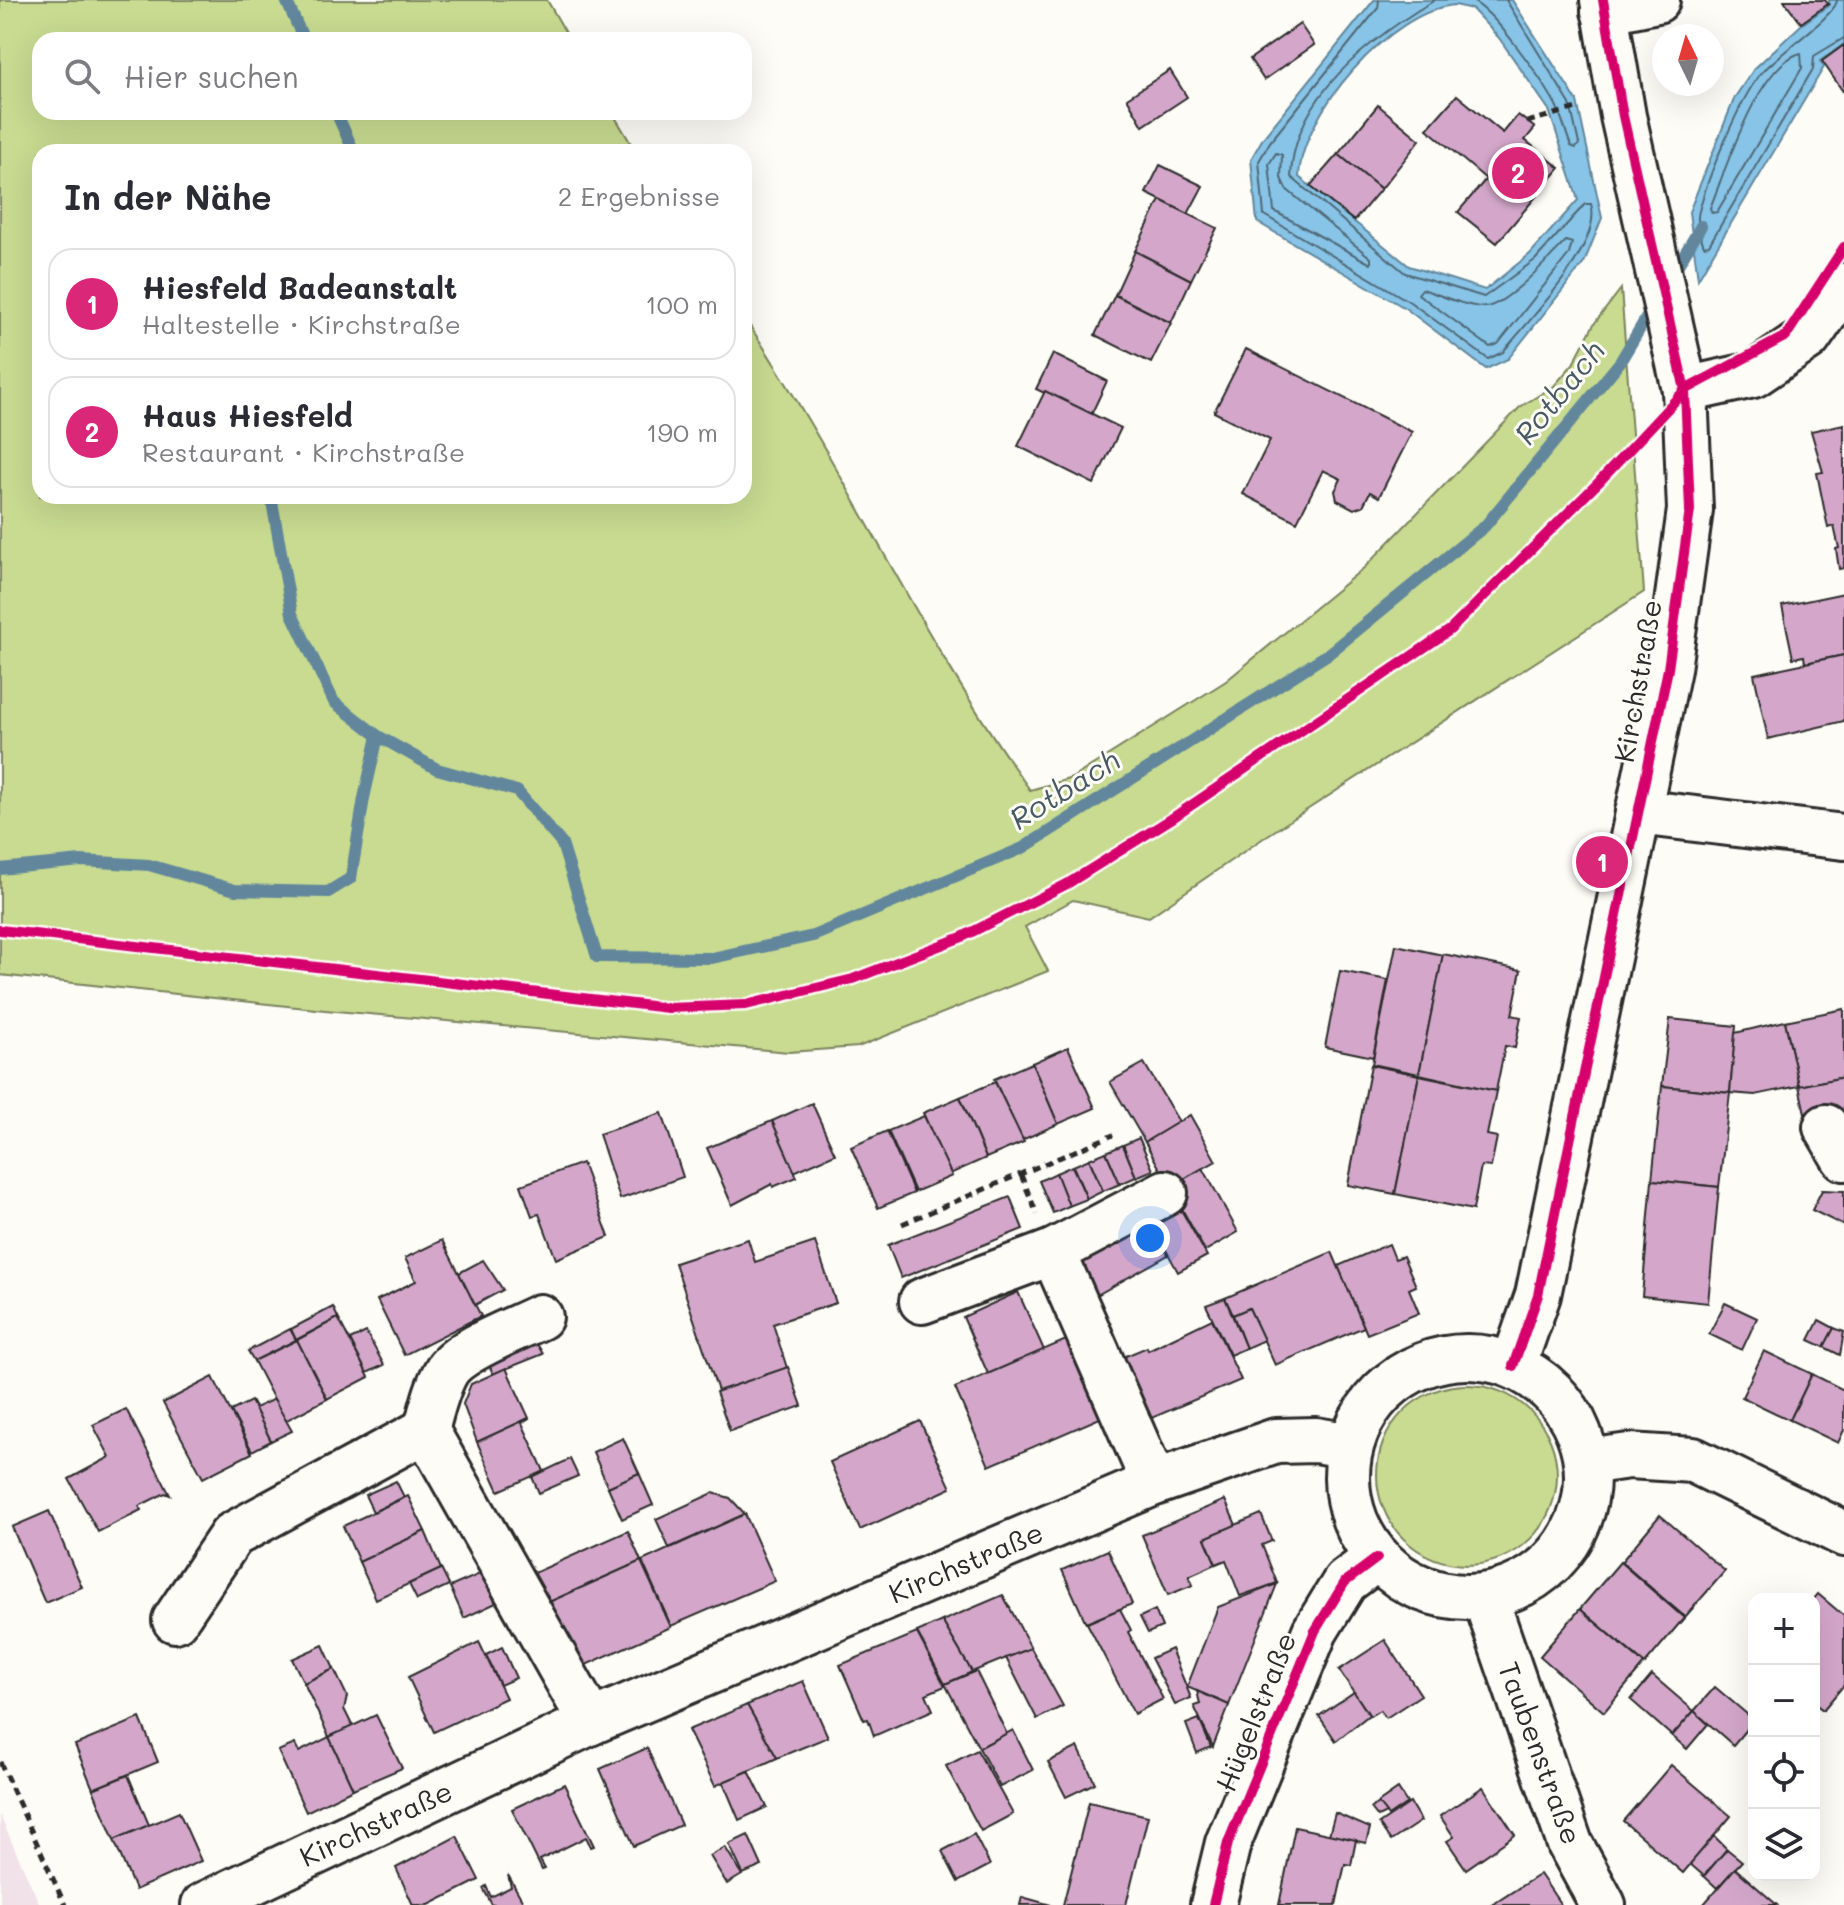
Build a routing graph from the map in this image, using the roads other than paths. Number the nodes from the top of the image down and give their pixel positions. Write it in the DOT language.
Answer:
graph roads {
  1 [pos="1657,0"];
  2 [pos="1604,6"];
  3 [pos="1844,286"];
  4 [pos="1685,390"];
  5 [pos="1638,812"];
  6 [pos="1844,837"];
  7 [pos="1165,1193"];
  8 [pos="1053,1252"];
  9 [pos="922,1301"];
  10 [pos="540,1317"];
  11 [pos="1513,1366"];
  12 [pos="426,1430"];
  13 [pos="1350,1446"];
  14 [pos="1587,1462"];
  15 [pos="1154,1483"];
  16 [pos="1844,1534"];
  17 [pos="1377,1558"];
  18 [pos="1485,1597"];
  19 [pos="175,1620"];
  20 [pos="591,1722"];
  21 [pos="204,1905"];
  22 [pos="1213,1905"];
  23 [pos="1603,1905"];
  1 -- 2 [label="street"];
  2 -- 4 [label="street, Kirchstraße"];
  3 -- 4 [label="street"];
  4 -- 5 [label="street, Kirchstraße"];
  5 -- 6 [label="street"];
  5 -- 11 [label="street, Kirchstraße"];
  7 -- 8 [label="street"];
  8 -- 9 [label="street"];
  8 -- 15 [label="street"];
  10 -- 12 [label="street"];
  11 -- 13 [label="street"];
  11 -- 14 [label="street"];
  12 -- 19 [label="street"];
  12 -- 20 [label="street"];
  13 -- 15 [label="street, Kirchstraße"];
  13 -- 17 [label="street"];
  14 -- 16 [label="street"];
  14 -- 18 [label="street"];
  15 -- 20 [label="street, Kirchstraße"];
  17 -- 18 [label="street"];
  17 -- 22 [label="street, Hügelstraße"];
  18 -- 23 [label="street, Taubenstraße"];
  20 -- 21 [label="street, Kirchstraße"];
}
